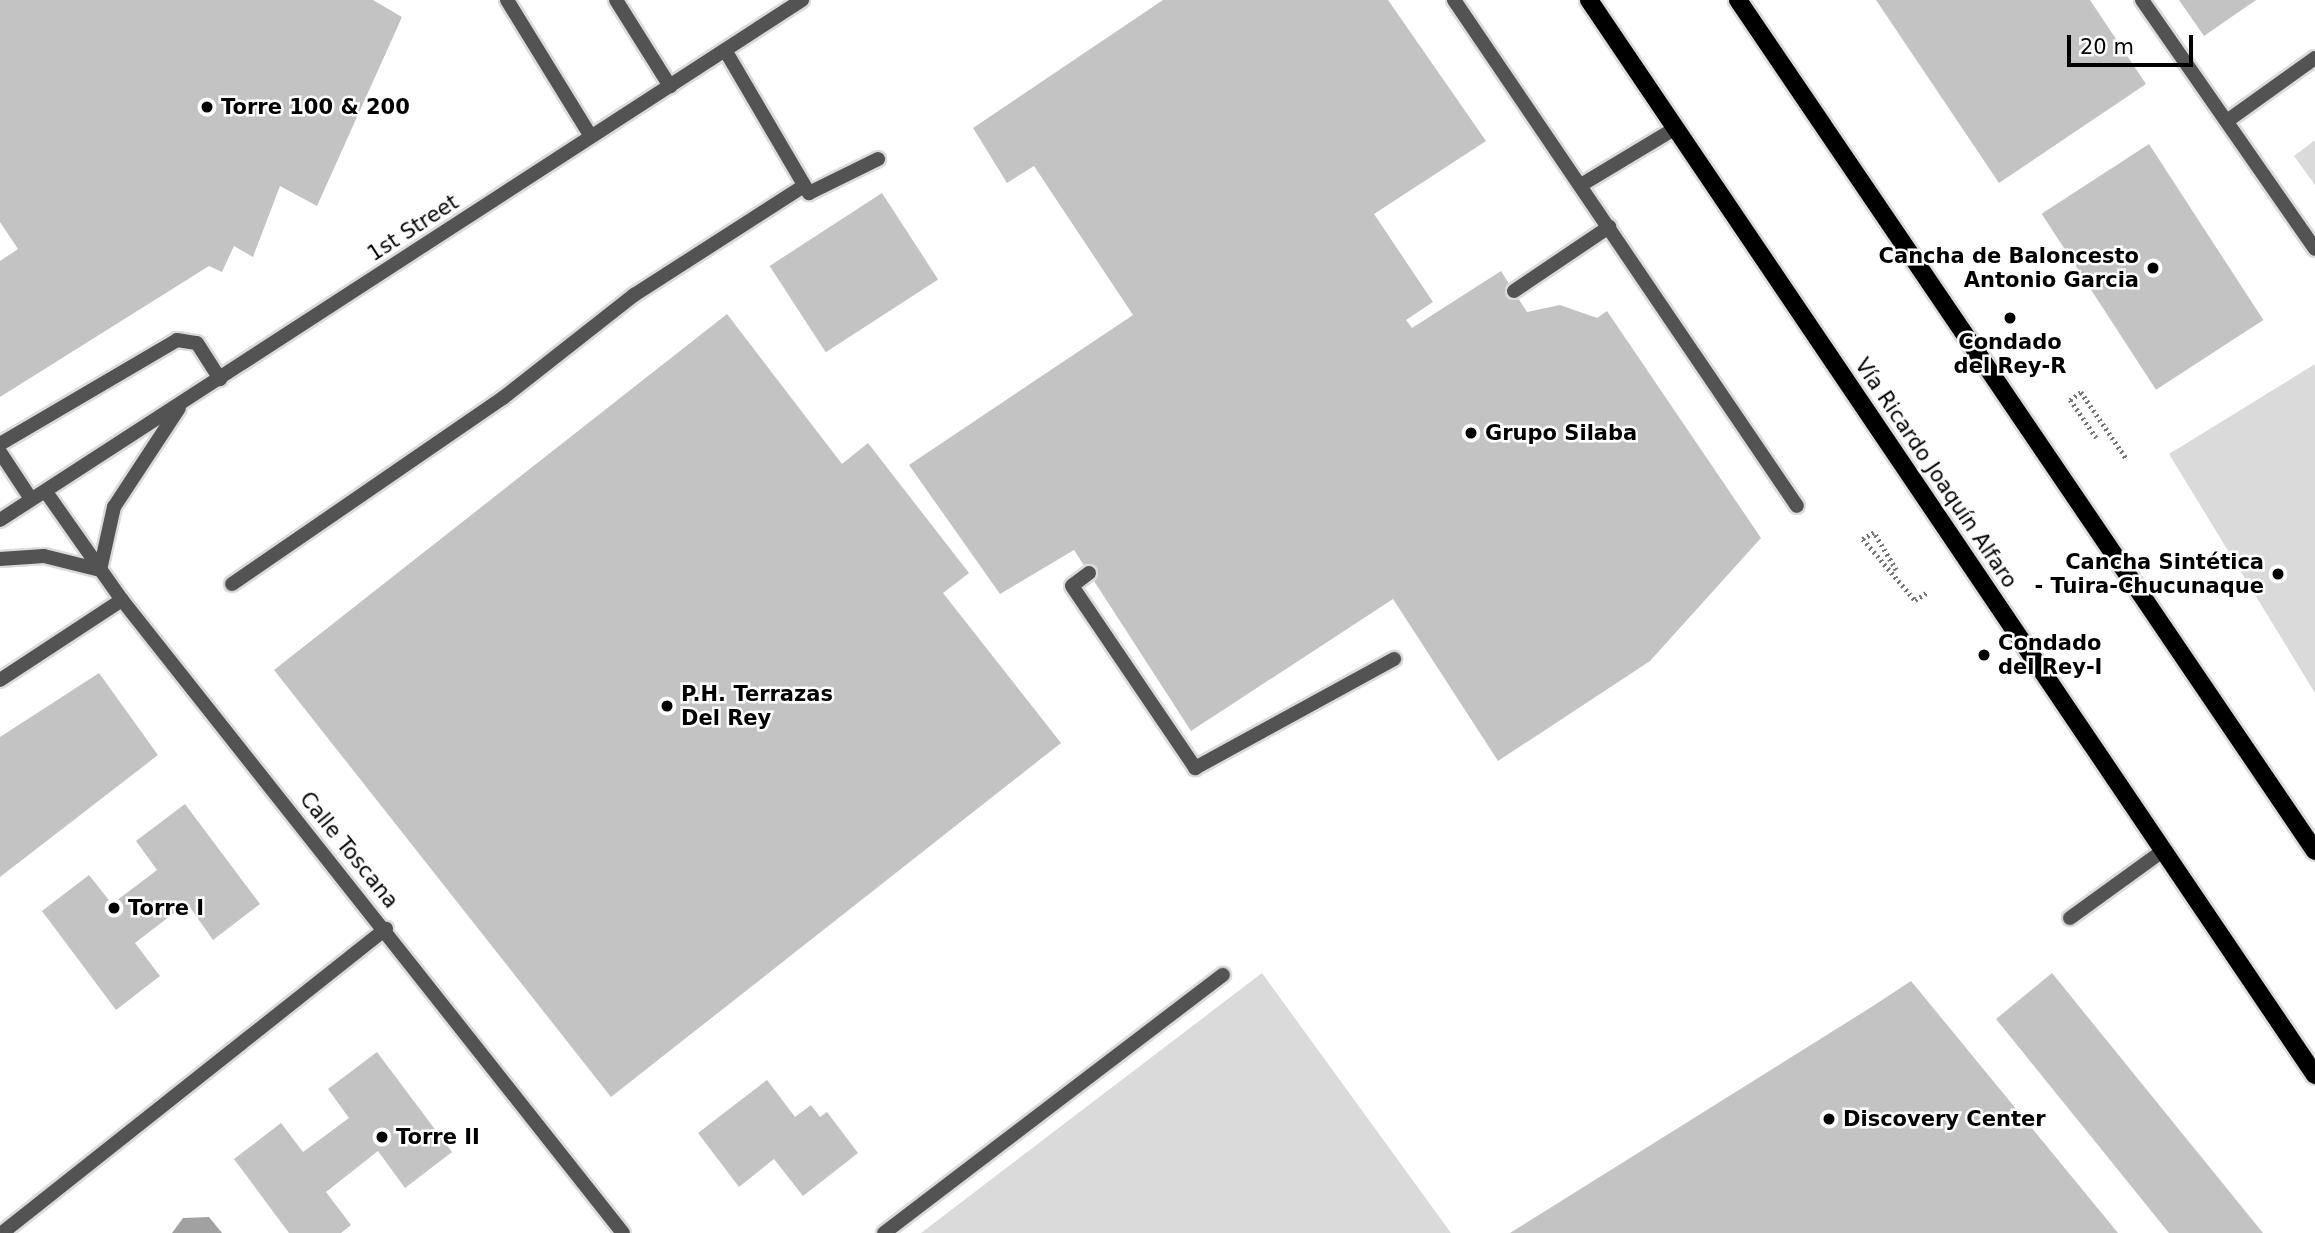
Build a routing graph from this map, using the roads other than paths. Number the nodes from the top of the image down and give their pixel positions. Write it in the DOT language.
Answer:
graph roads {
  1 [pos="507,0"];
  2 [pos="616,0"];
  3 [pos="802,0"];
  4 [pos="1454,0"];
  5 [pos="1589,0"];
  6 [pos="1738,0"];
  7 [pos="2142,0"];
  8 [pos="724,50"];
  9 [pos="2315,58"];
  10 [pos="670,86"];
  11 [pos="2227,121"];
  12 [pos="1676,128"];
  13 [pos="590,135"];
  14 [pos="877,159"];
  15 [pos="1581,185"];
  16 [pos="802,187"];
  17 [pos="1609,227"];
  18 [pos="2315,249"];
  19 [pos="1514,291"];
  20 [pos="219,379"];
  21 [pos="182,403"];
  22 [pos="0,444"];
  23 [pos="0,453"];
  24 [pos="46,492"];
  25 [pos="32,499"];
  26 [pos="1797,506"];
  27 [pos="0,520"];
  28 [pos="0,559"];
  29 [pos="100,570"];
  30 [pos="1089,573"];
  31 [pos="232,584"];
  32 [pos="122,600"];
  33 [pos="1394,659"];
  34 [pos="0,680"];
  35 [pos="2164,849"];
  36 [pos="2315,851"];
  37 [pos="2070,918"];
  38 [pos="386,929"];
  39 [pos="1223,975"];
  40 [pos="2315,1075"];
  41 [pos="2,1233"];
  42 [pos="622,1233"];
  43 [pos="884,1233"];
  1 -- 13 [label="street"];
  2 -- 10 [label="street"];
  3 -- 8 [label="street, 1st Street"];
  4 -- 15 [label="street"];
  5 -- 12 [label="main road, Vía Ricardo Joaquín Alfaro"];
  6 -- 36 [label="main road"];
  7 -- 11 [label="street"];
  8 -- 10 [label="street, 1st Street"];
  8 -- 16 [label="street"];
  9 -- 11 [label="street"];
  10 -- 13 [label="street, 1st Street"];
  11 -- 18 [label="street"];
  12 -- 15 [label="street"];
  12 -- 35 [label="main road, Vía Ricardo Joaquín Alfaro"];
  13 -- 20 [label="street, 1st Street"];
  14 -- 16 [label="street"];
  15 -- 17 [label="street"];
  16 -- 31 [label="street"];
  17 -- 19 [label="street"];
  17 -- 26 [label="street"];
  20 -- 21 [label="street, 1st Street"];
  20 -- 22 [label="street"];
  21 -- 24 [label="street, 1st Street"];
  21 -- 29 [label="street"];
  23 -- 25 [label="street"];
  24 -- 25 [label="street, 1st Street"];
  24 -- 29 [label="street, Calle Toscana"];
  25 -- 27 [label="street, 1st Street"];
  28 -- 29 [label="street"];
  29 -- 32 [label="street, Calle Toscana"];
  30 -- 33 [label="street"];
  32 -- 34 [label="street"];
  32 -- 38 [label="street, Calle Toscana"];
  35 -- 37 [label="street"];
  35 -- 40 [label="main road, Vía Ricardo Joaquín Alfaro"];
  38 -- 41 [label="street"];
  38 -- 42 [label="street, Calle Toscana"];
  39 -- 43 [label="street"];
}
